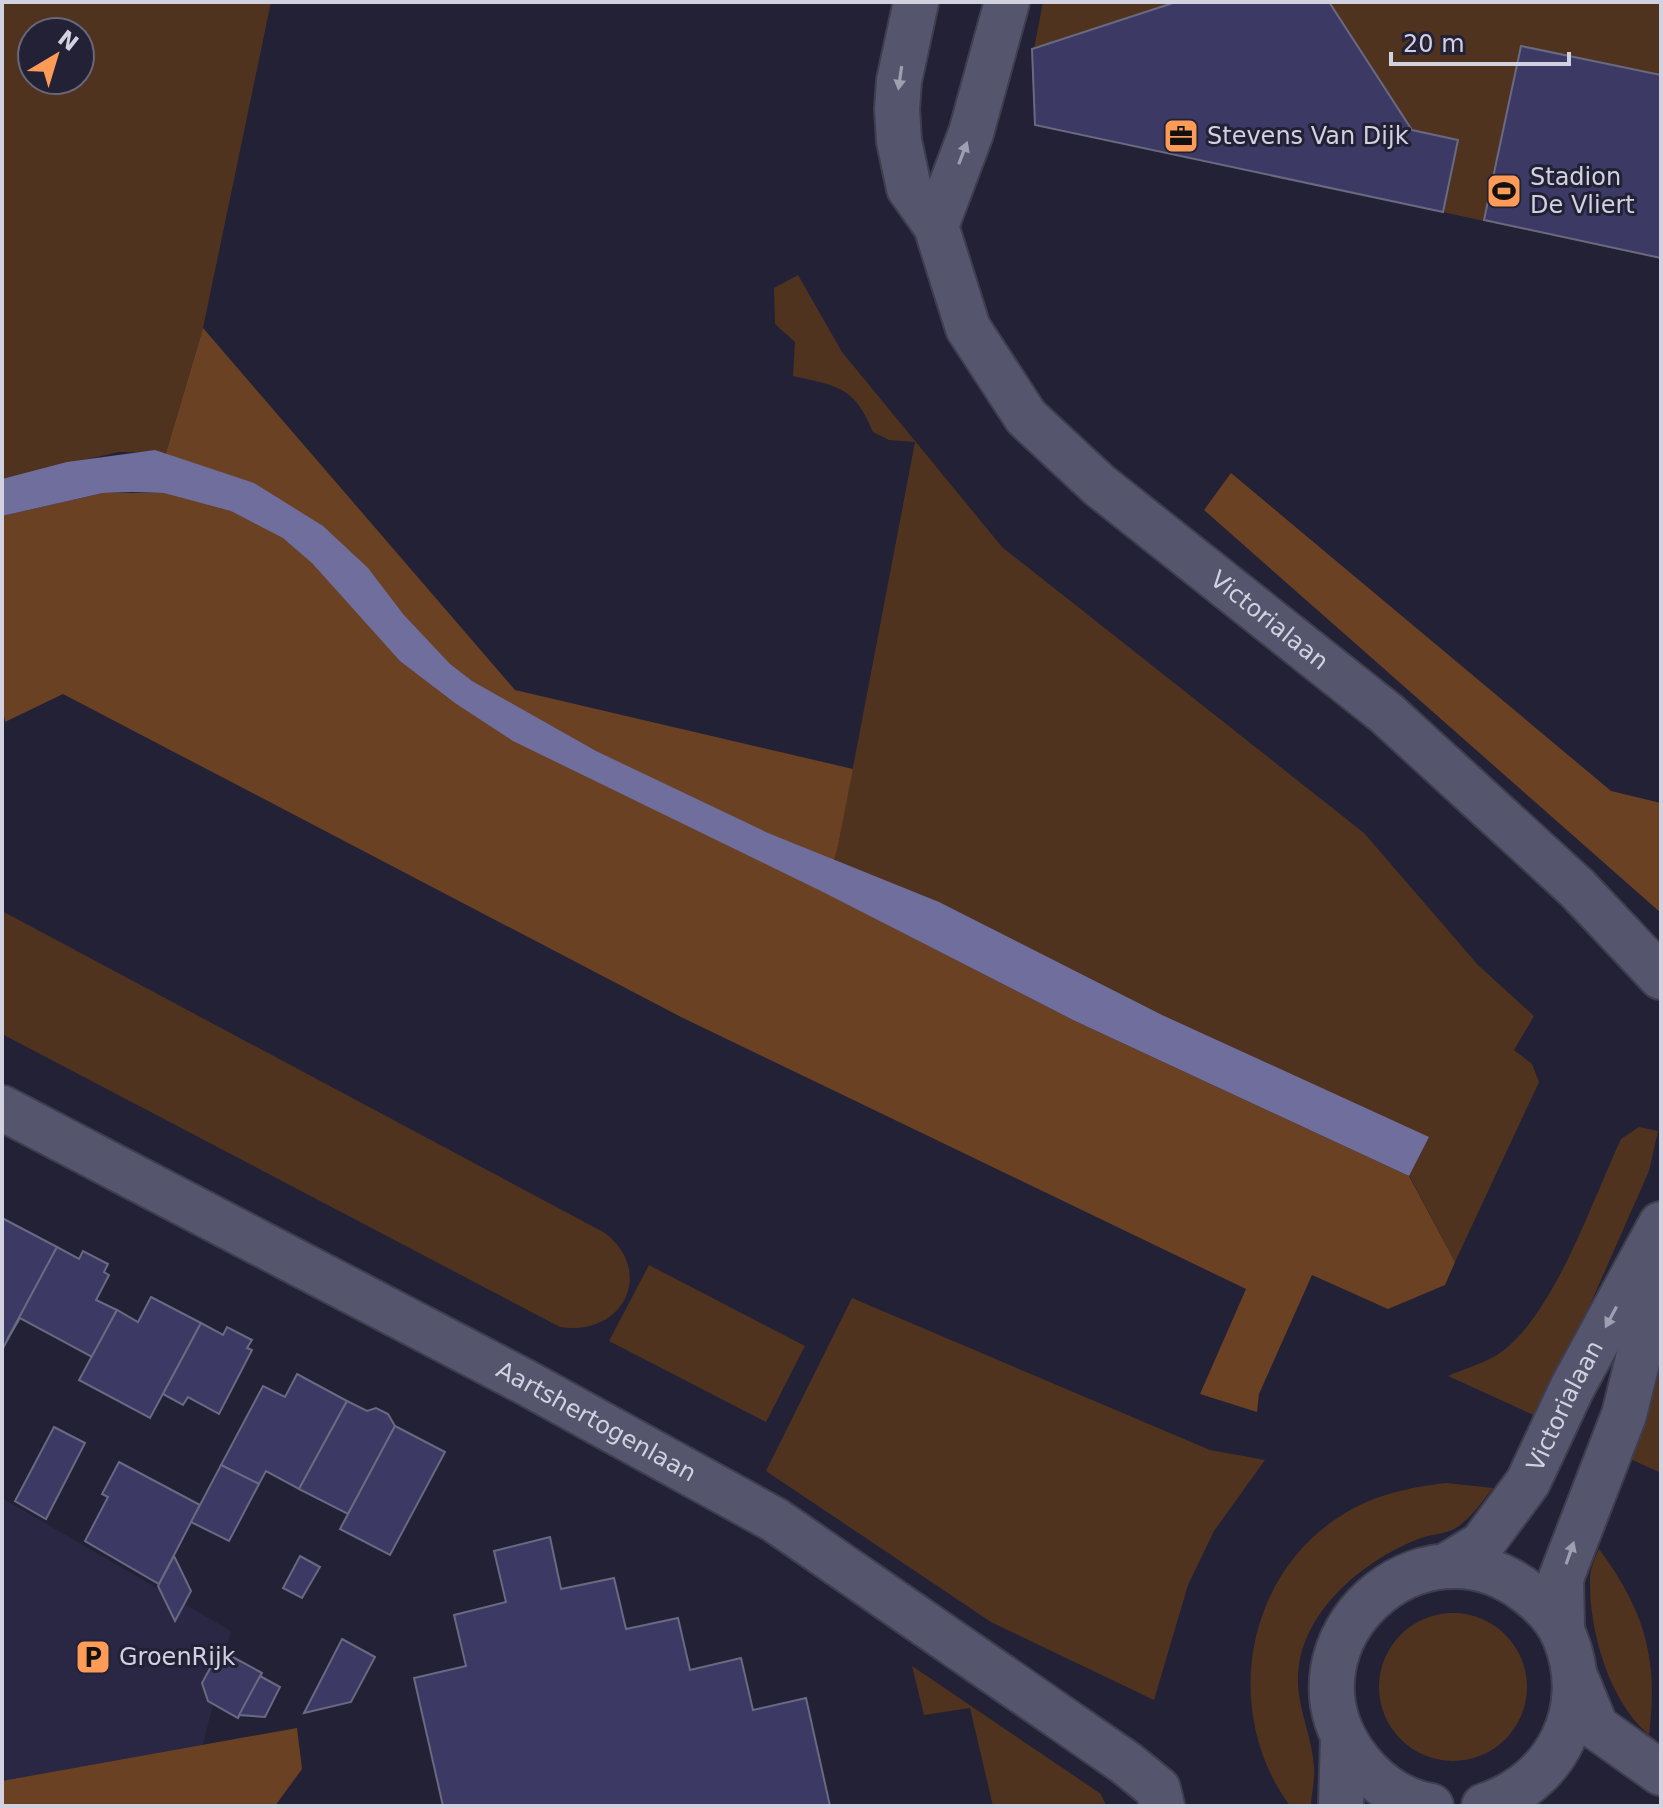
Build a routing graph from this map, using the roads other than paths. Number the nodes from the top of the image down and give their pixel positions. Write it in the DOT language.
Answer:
graph roads {
  1 [pos="916,2"];
  2 [pos="1007,2"];
  3 [pos="936,226"];
  4 [pos="1661,977"];
  5 [pos="2,1108"];
  6 [pos="1661,1224"];
  7 [pos="1661,1266"];
  8 [pos="1446,1566"];
  9 [pos="1562,1630"];
  10 [pos="1576,1678"];
  11 [pos="1343,1739"];
  12 [pos="1661,1773"];
  13 [pos="1160,1797"];
  14 [pos="1507,1804"];
  15 [pos="1341,1806"];
  16 [pos="1431,1806"];
  1 -- 3 [label="street, Victorialaan, one-way"];
  3 -- 2 [label="street, one-way"];
  3 -- 4 [label="street, Victorialaan"];
  5 -- 13 [label="street, Aartshertogenlaan"];
  6 -- 8 [label="street, Victorialaan, one-way"];
  9 -- 7 [label="street, Victorialaan, one-way"];
  8 -- 9 [label="street"];
  8 -- 11 [label="street"];
  9 -- 10 [label="street"];
  10 -- 12 [label="street"];
  10 -- 14 [label="street"];
  11 -- 15 [label="street"];
  11 -- 16 [label="street"];
}
